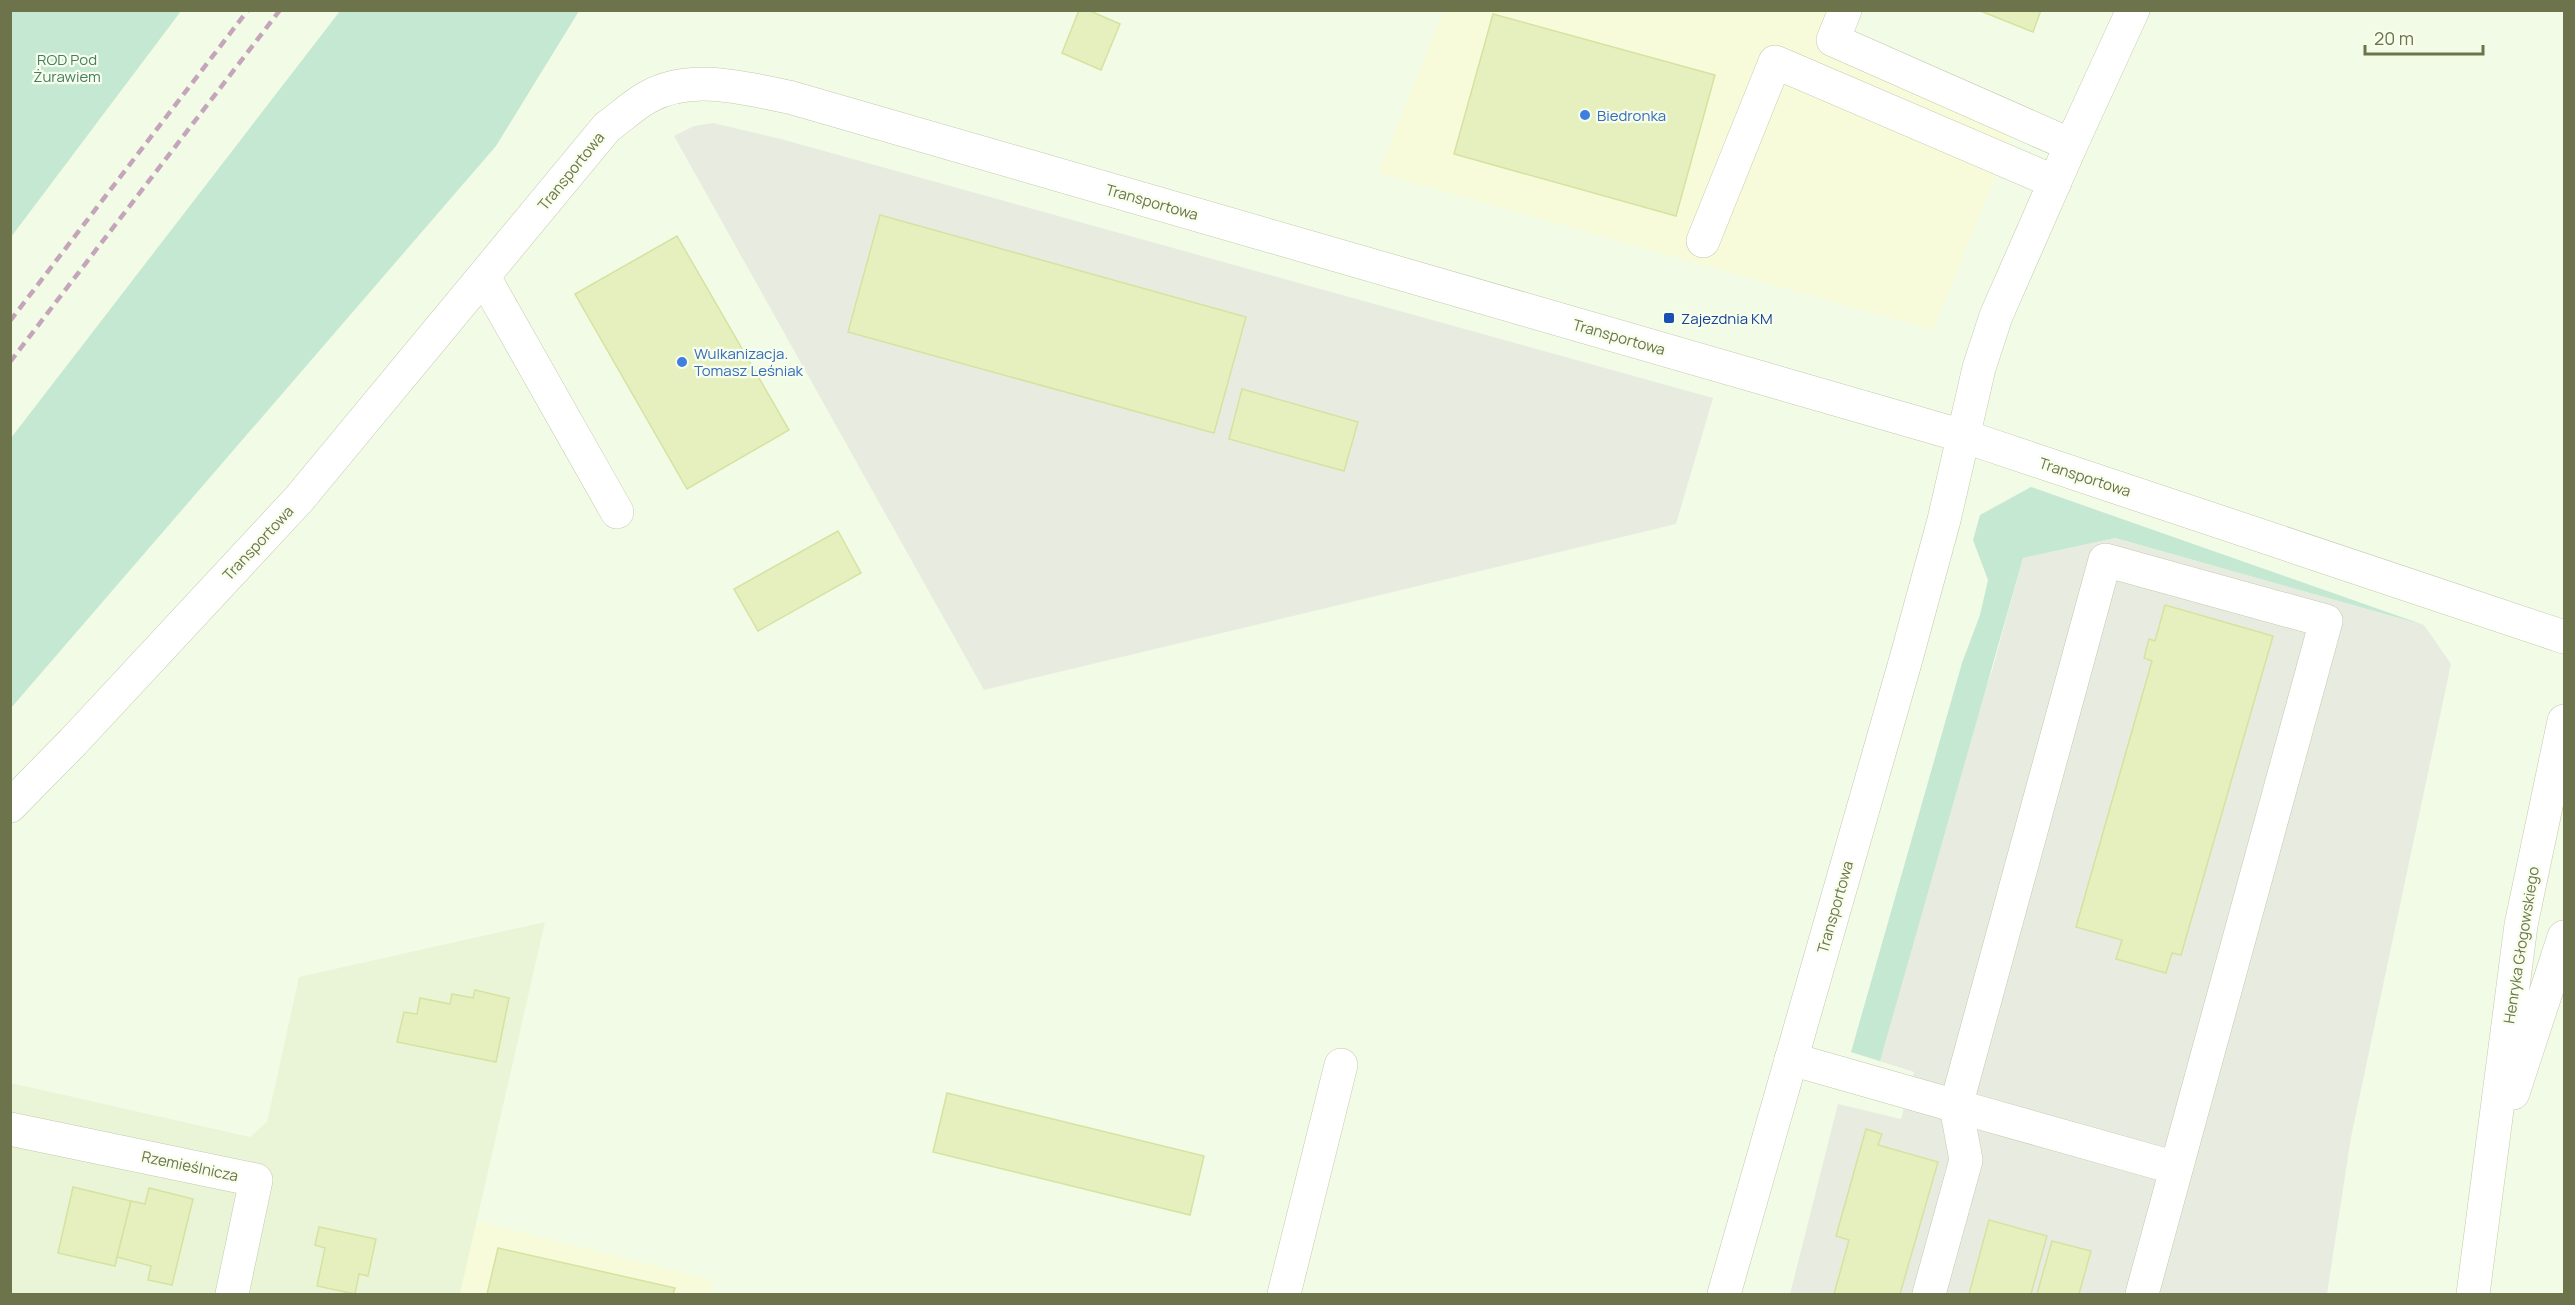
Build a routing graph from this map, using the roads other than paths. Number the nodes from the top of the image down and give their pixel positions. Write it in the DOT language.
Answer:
graph roads {
  1 [pos="1845,10"];
  2 [pos="2133,10"];
  3 [pos="2071,145"];
  4 [pos="2055,182"];
  5 [pos="1703,241"];
  6 [pos="484,277"];
  7 [pos="1963,436"];
  8 [pos="617,512"];
  9 [pos="2565,637"];
  10 [pos="2565,721"];
  11 [pos="10,806"];
  12 [pos="2565,937"];
  13 [pos="1791,1059"];
  14 [pos="1341,1065"];
  15 [pos="1956,1106"];
  16 [pos="10,1129"];
  17 [pos="2176,1168"];
  18 [pos="2488,1172"];
  19 [pos="232,1294"];
  20 [pos="1284,1294"];
  21 [pos="1724,1294"];
  22 [pos="1929,1294"];
  23 [pos="2142,1294"];
  24 [pos="2473,1294"];
  1 -- 3 [label="street"];
  2 -- 3 [label="street, Transportowa"];
  3 -- 4 [label="street, Transportowa"];
  4 -- 5 [label="street"];
  4 -- 7 [label="street, Transportowa"];
  6 -- 7 [label="street, Transportowa"];
  6 -- 8 [label="street"];
  6 -- 11 [label="street, Transportowa"];
  7 -- 9 [label="street, Transportowa"];
  7 -- 13 [label="street, Transportowa"];
  10 -- 18 [label="street, Henryka Głogowskiego"];
  12 -- 18 [label="street, Henryka Głogowskiego"];
  13 -- 15 [label="street"];
  13 -- 21 [label="street, Transportowa"];
  14 -- 20 [label="street"];
  15 -- 17 [label="street"];
  15 -- 17 [label="street"];
  15 -- 22 [label="street"];
  16 -- 19 [label="street, Rzemieślnicza"];
  17 -- 23 [label="street"];
  18 -- 24 [label="street, Henryka Głogowskiego"];
}
